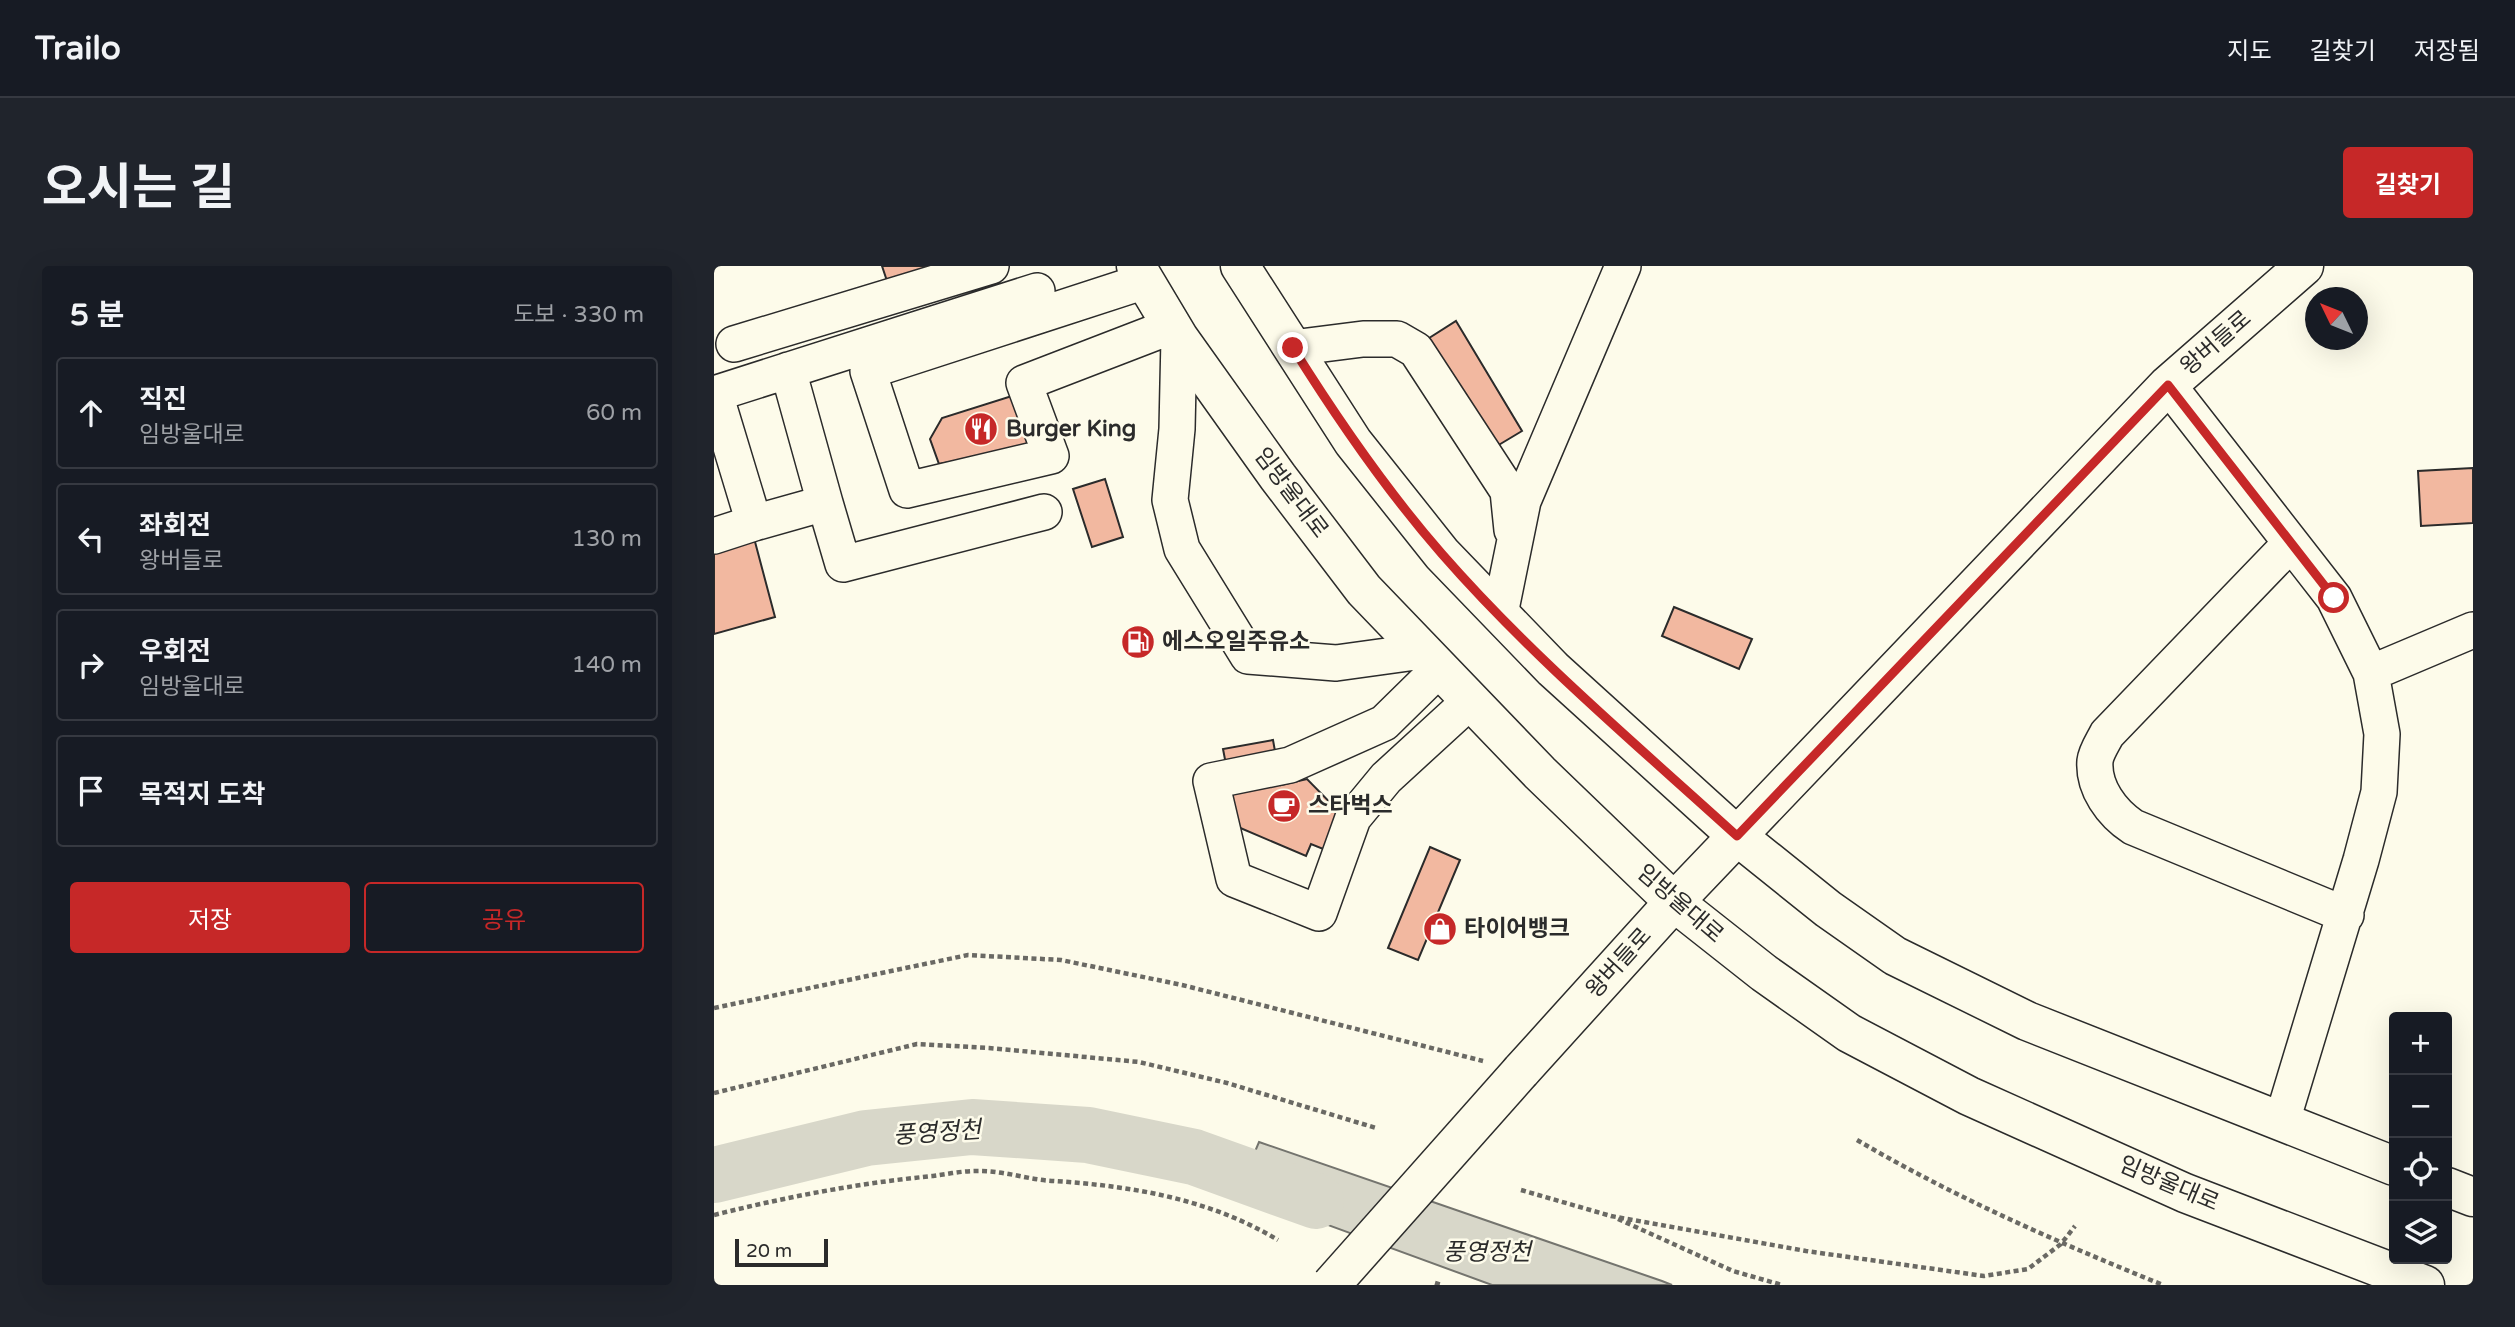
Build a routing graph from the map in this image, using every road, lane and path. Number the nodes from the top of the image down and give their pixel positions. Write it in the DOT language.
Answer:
graph roads {
  1 [pos="991,266"];
  2 [pos="1240,266"];
  3 [pos="1623,266"];
  4 [pos="2304,266"];
  5 [pos="1133,271"];
  6 [pos="1176,332"];
  7 [pos="734,344"];
  8 [pos="1293,348"];
  9 [pos="788,370"];
  10 [pos="2168,385"];
  11 [pos="714,394"];
  12 [pos="825,503"];
  13 [pos="1044,512"];
  14 [pos="754,523"];
  15 [pos="714,536"];
  16 [pos="1513,541"];
  17 [pos="2291,543"];
  18 [pos="1500,614"];
  19 [pos="2473,630"];
  20 [pos="1431,660"];
  21 [pos="2371,673"];
  22 [pos="1470,701"];
  23 [pos="1737,836"];
  24 [pos="1674,902"];
  25 [pos="2346,915"];
  26 [pos="714,1008"];
  27 [pos="1521,1071"];
  28 [pos="714,1093"];
  29 [pos="2282,1121"];
  30 [pos="1376,1128"];
  31 [pos="1857,1140"];
  32 [pos="2389,1164"];
  33 [pos="2452,1189"];
  34 [pos="1521,1190"];
  35 [pos="2473,1198"];
  36 [pos="714,1214"];
  37 [pos="1611,1216"];
  38 [pos="2074,1226"];
  39 [pos="1278,1240"];
  40 [pos="2061,1244"];
  41 [pos="1435,1283"];
  42 [pos="1331,1285"];
  43 [pos="1442,1285"];
  44 [pos="1782,1285"];
  45 [pos="2163,1285"];
  46 [pos="2425,1285"];
  1 -- 7 [label="street"];
  2 -- 8 [label="main road"];
  3 -- 16 [label="street"];
  4 -- 10 [label="main road, 왕버들로"];
  5 -- 6 [label="main road, 임방울대로"];
  5 -- 6 [label="street"];
  5 -- 9 [label="street"];
  6 -- 20 [label="main road, 임방울대로"];
  6 -- 20 [label="street"];
  8 -- 16 [label="street"];
  8 -- 18 [label="main road"];
  9 -- 11 [label="street"];
  9 -- 12 [label="street"];
  10 -- 17 [label="street"];
  10 -- 23 [label="main road, 왕버들로"];
  11 -- 14 [label="street"];
  12 -- 13 [label="street"];
  12 -- 14 [label="street"];
  14 -- 15 [label="street"];
  16 -- 18 [label="street"];
  17 -- 21 [label="street"];
  17 -- 25 [label="street"];
  18 -- 23 [label="main road"];
  19 -- 21 [label="street"];
  20 -- 22 [label="main road, 임방울대로"];
  20 -- 22 [label="street"];
  21 -- 25 [label="street"];
  22 -- 24 [label="main road, 임방울대로"];
  23 -- 24 [label="main road, 왕버들로"];
  23 -- 29 [label="main road"];
  24 -- 27 [label="main road, 왕버들로"];
  24 -- 46 [label="main road, 임방울대로"];
  25 -- 29 [label="street"];
  26 -- 27 [label="path"];
  27 -- 42 [label="main road, 왕버들로, bridge"];
  28 -- 30 [label="path"];
  29 -- 32 [label="main road"];
  31 -- 40 [label="path"];
  33 -- 35 [label="main road"];
  34 -- 37 [label="path"];
  36 -- 39 [label="path"];
  37 -- 40 [label="path"];
  37 -- 44 [label="path"];
  38 -- 40 [label="path"];
  40 -- 45 [label="path"];
  41 -- 43 [label="path"];
}
